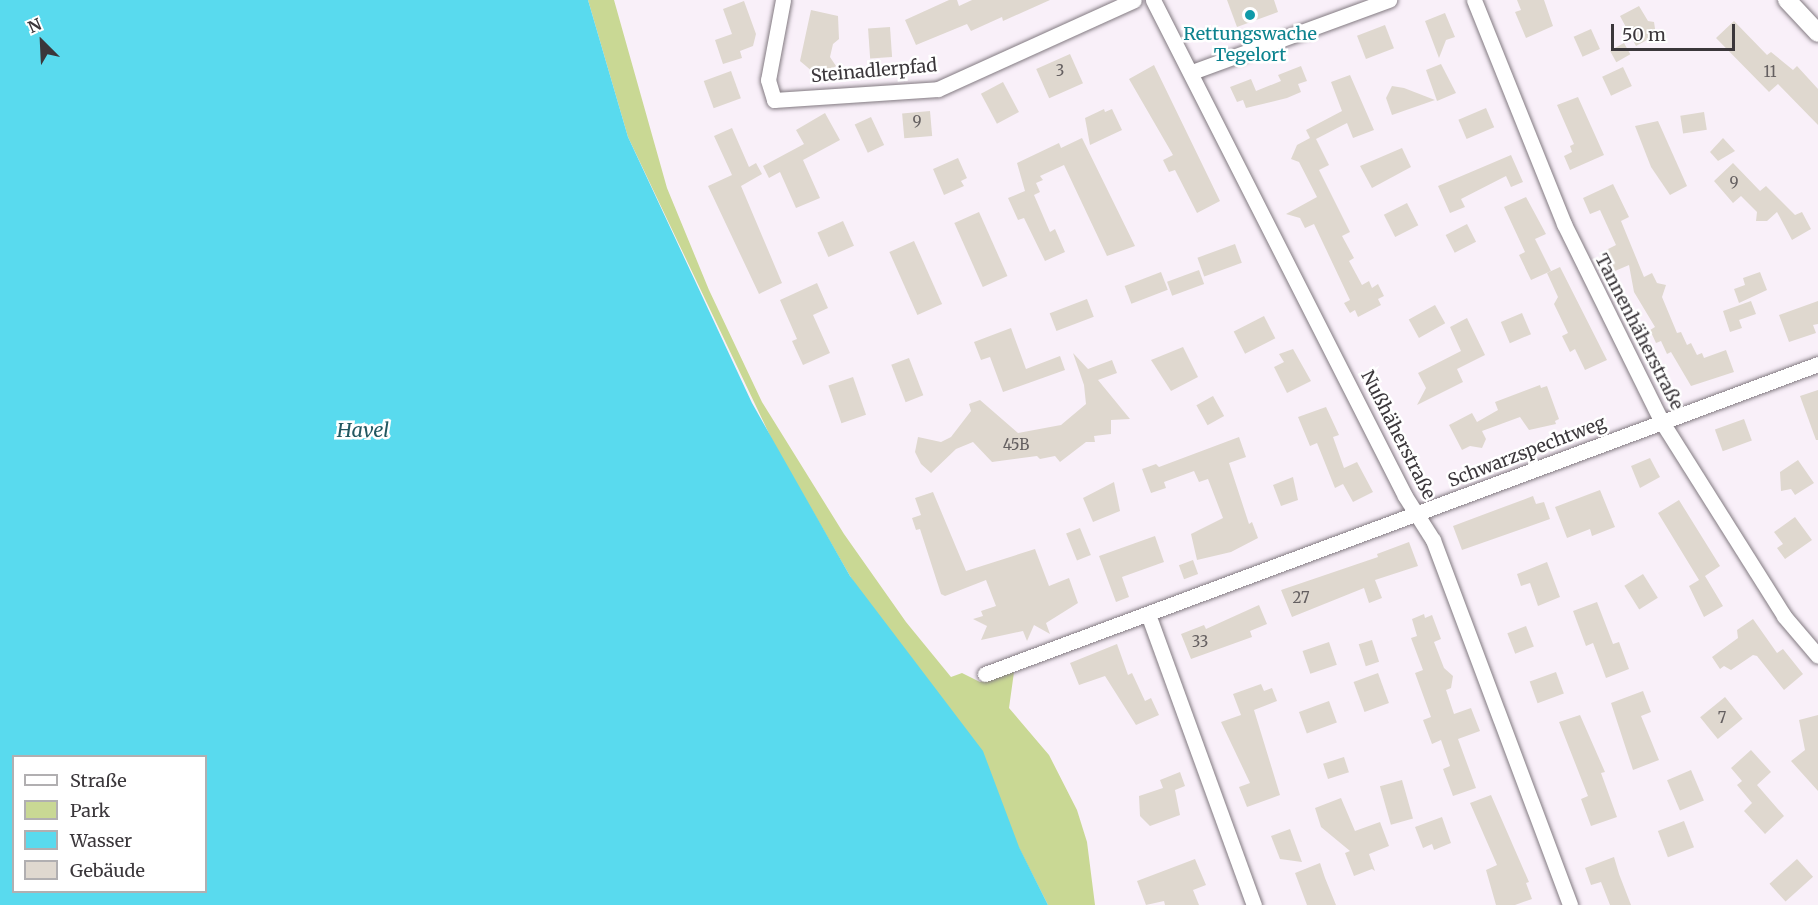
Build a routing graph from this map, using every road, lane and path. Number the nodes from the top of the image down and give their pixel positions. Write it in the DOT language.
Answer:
graph roads {
  1 [pos="783,0"];
  2 [pos="1134,0"];
  3 [pos="1153,0"];
  4 [pos="1389,0"];
  5 [pos="1474,0"];
  6 [pos="1787,0"];
  7 [pos="1818,33"];
  8 [pos="1192,72"];
  9 [pos="1818,363"];
  10 [pos="1662,422"];
  11 [pos="1417,515"];
  12 [pos="1148,614"];
  13 [pos="1818,656"];
  14 [pos="984,674"];
  15 [pos="1254,905"];
  16 [pos="1570,905"];
  1 -- 2 [label="street, Steinadlerpfad"];
  3 -- 8 [label="street, Nußhäherstraße"];
  4 -- 8 [label="street"];
  5 -- 10 [label="street, Tannenhäherstraße"];
  6 -- 7 [label="street"];
  8 -- 11 [label="street, Nußhäherstraße"];
  9 -- 10 [label="street, Schwarzspechtweg"];
  10 -- 11 [label="street, Schwarzspechtweg"];
  10 -- 13 [label="street, Tannenhäherstraße"];
  11 -- 12 [label="street, Schwarzspechtweg"];
  11 -- 16 [label="street, Nußhäherstraße"];
  12 -- 14 [label="street, Schwarzspechtweg"];
  12 -- 15 [label="street"];
}
